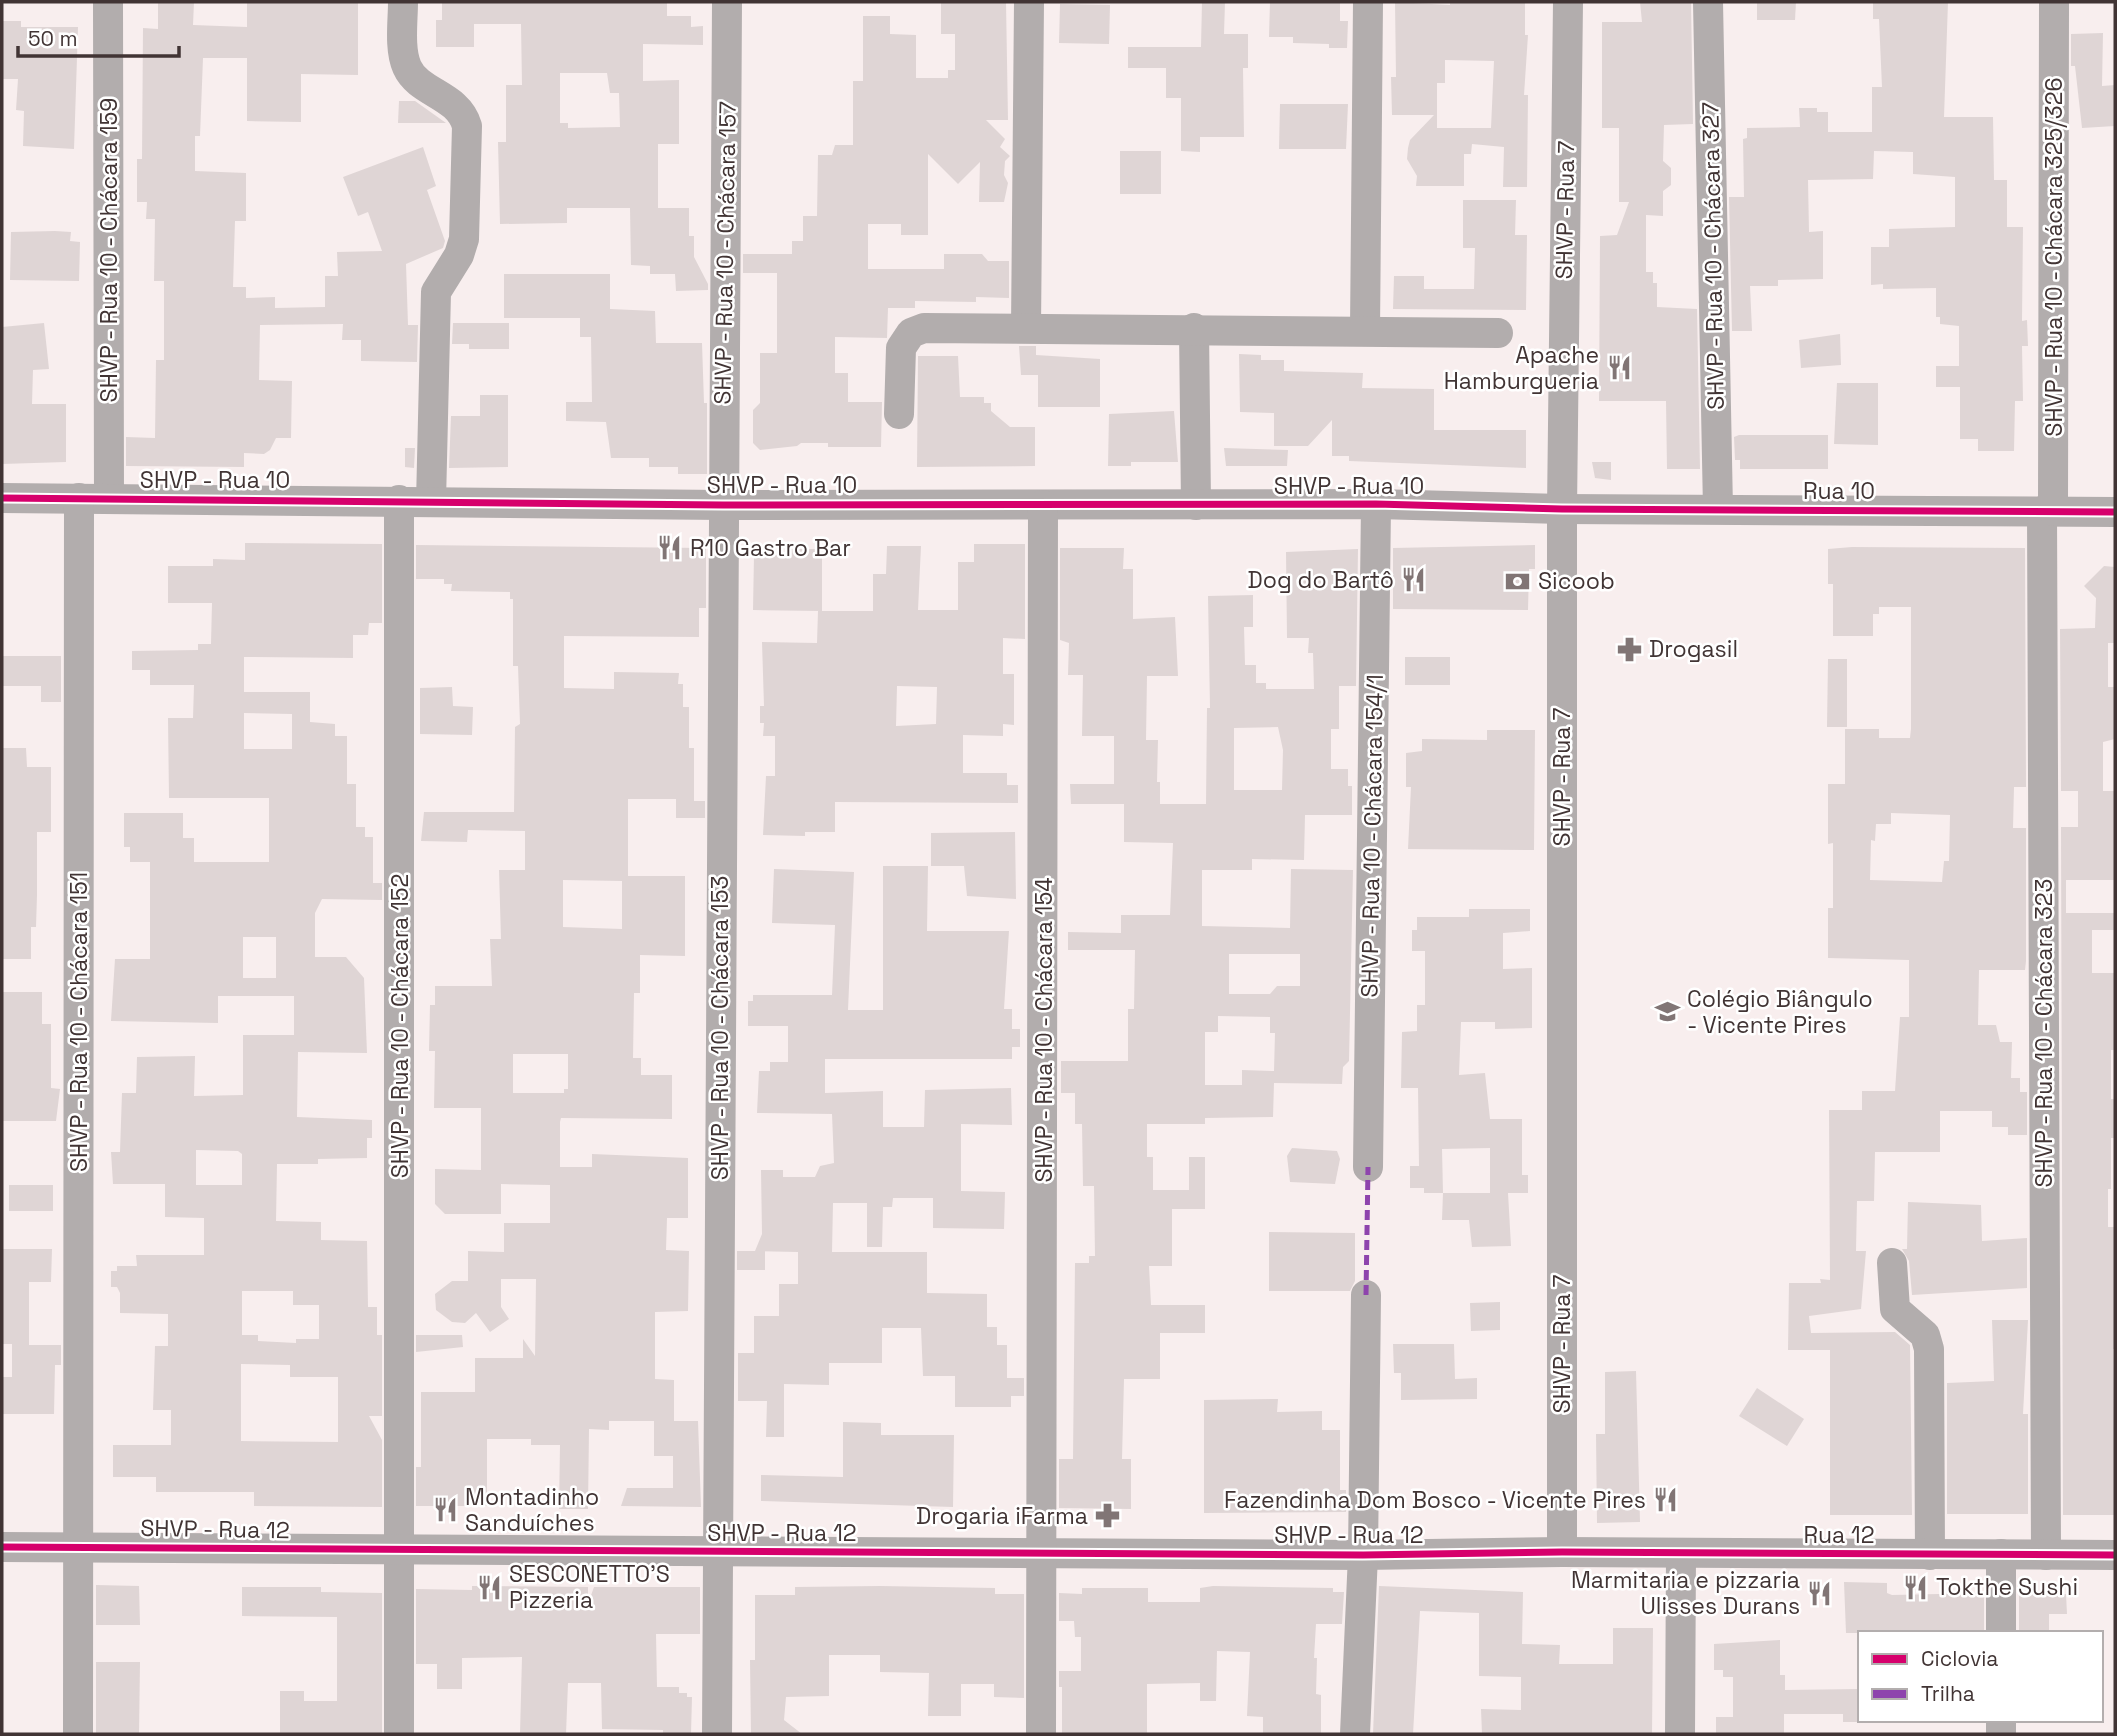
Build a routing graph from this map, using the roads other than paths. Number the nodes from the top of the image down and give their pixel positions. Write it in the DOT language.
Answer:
graph roads {
  1 [pos="108,2"];
  2 [pos="403,2"];
  3 [pos="727,2"];
  4 [pos="1029,2"];
  5 [pos="1368,2"];
  6 [pos="1568,2"];
  7 [pos="1708,2"];
  8 [pos="2054,2"];
  9 [pos="1026,328"];
  10 [pos="1194,328"];
  11 [pos="1366,330"];
  12 [pos="1498,333"];
  13 [pos="899,414"];
  14 [pos="2,498"];
  15 [pos="79,498"];
  16 [pos="109,499"];
  17 [pos="399,500"];
  18 [pos="430,502"];
  19 [pos="1376,504"];
  20 [pos="723,505"];
  21 [pos="1043,505"];
  22 [pos="1196,505"];
  23 [pos="1562,509"];
  24 [pos="1718,509"];
  25 [pos="2047,512"];
  26 [pos="2115,512"];
  27 [pos="1368,1167"];
  28 [pos="1892,1263"];
  29 [pos="1366,1295"];
  30 [pos="79,1546"];
  31 [pos="2,1547"];
  32 [pos="401,1551"];
  33 [pos="718,1551"];
  34 [pos="1562,1552"];
  35 [pos="1043,1554"];
  36 [pos="2001,1554"];
  37 [pos="1363,1555"];
  38 [pos="1681,1555"];
  39 [pos="1930,1555"];
  40 [pos="2046,1555"];
  41 [pos="2115,1555"];
  42 [pos="2001,1631"];
  43 [pos="78,1734"];
  44 [pos="399,1734"];
  45 [pos="716,1734"];
  46 [pos="1041,1734"];
  47 [pos="1356,1734"];
  48 [pos="1680,1734"];
  1 -- 16 [label="street, SHVP - Rua 10 - Chácara 159"];
  2 -- 18 [label="street"];
  3 -- 20 [label="street, SHVP - Rua 10 - Chácara 157"];
  4 -- 9 [label="street"];
  5 -- 11 [label="street"];
  6 -- 23 [label="street, SHVP - Rua 7"];
  7 -- 24 [label="street, SHVP - Rua 10 - Chácara 327"];
  8 -- 25 [label="street, SHVP - Rua 10 - Chácara 325/326"];
  9 -- 10 [label="street"];
  9 -- 13 [label="street"];
  10 -- 11 [label="street"];
  10 -- 22 [label="street"];
  11 -- 12 [label="street"];
  14 -- 15 [label="street, SHVP - Rua 10"];
  15 -- 16 [label="street, SHVP - Rua 10"];
  15 -- 30 [label="street, SHVP - Rua 10 - Chácara 151"];
  16 -- 17 [label="street, SHVP - Rua 10"];
  17 -- 18 [label="street, SHVP - Rua 10"];
  17 -- 32 [label="street, SHVP - Rua 10 - Chácara 152"];
  18 -- 20 [label="street, SHVP - Rua 10"];
  19 -- 22 [label="street, SHVP - Rua 10"];
  19 -- 23 [label="street, SHVP - Rua 10"];
  19 -- 27 [label="street, SHVP - Rua 10 - Chácara 154/1"];
  20 -- 21 [label="street, SHVP - Rua 10"];
  20 -- 33 [label="street, SHVP - Rua 10 - Chácara 153"];
  21 -- 22 [label="street, SHVP - Rua 10"];
  21 -- 35 [label="street, SHVP - Rua 10 - Chácara 154"];
  23 -- 24 [label="street, Rua 10"];
  23 -- 34 [label="street, SHVP - Rua 7"];
  24 -- 25 [label="street, Rua 10"];
  25 -- 26 [label="street, Rua 10"];
  25 -- 40 [label="street, SHVP - Rua 10 - Chácara 323"];
  28 -- 39 [label="street"];
  29 -- 37 [label="street"];
  30 -- 31 [label="street, SHVP - Rua 12"];
  30 -- 32 [label="street, SHVP - Rua 12"];
  30 -- 43 [label="street, SHVP - Rua 10 - Chácara 151"];
  32 -- 33 [label="street, SHVP - Rua 12"];
  32 -- 44 [label="street, SHVP - Rua 10 - Chácara 152"];
  33 -- 35 [label="street, SHVP - Rua 12"];
  33 -- 45 [label="street, SHVP - Rua 10 - Chácara 153"];
  34 -- 37 [label="street, SHVP - Rua 12"];
  34 -- 38 [label="street, Rua 12"];
  35 -- 37 [label="street, SHVP - Rua 12"];
  35 -- 46 [label="street, SHVP - Rua 10 - Chácara 154"];
  36 -- 39 [label="street, Rua 12"];
  36 -- 40 [label="street, Rua 12"];
  36 -- 42 [label="street"];
  37 -- 47 [label="street"];
  38 -- 39 [label="street, Rua 12"];
  38 -- 48 [label="street"];
  40 -- 41 [label="street, Rua 12"];
}
